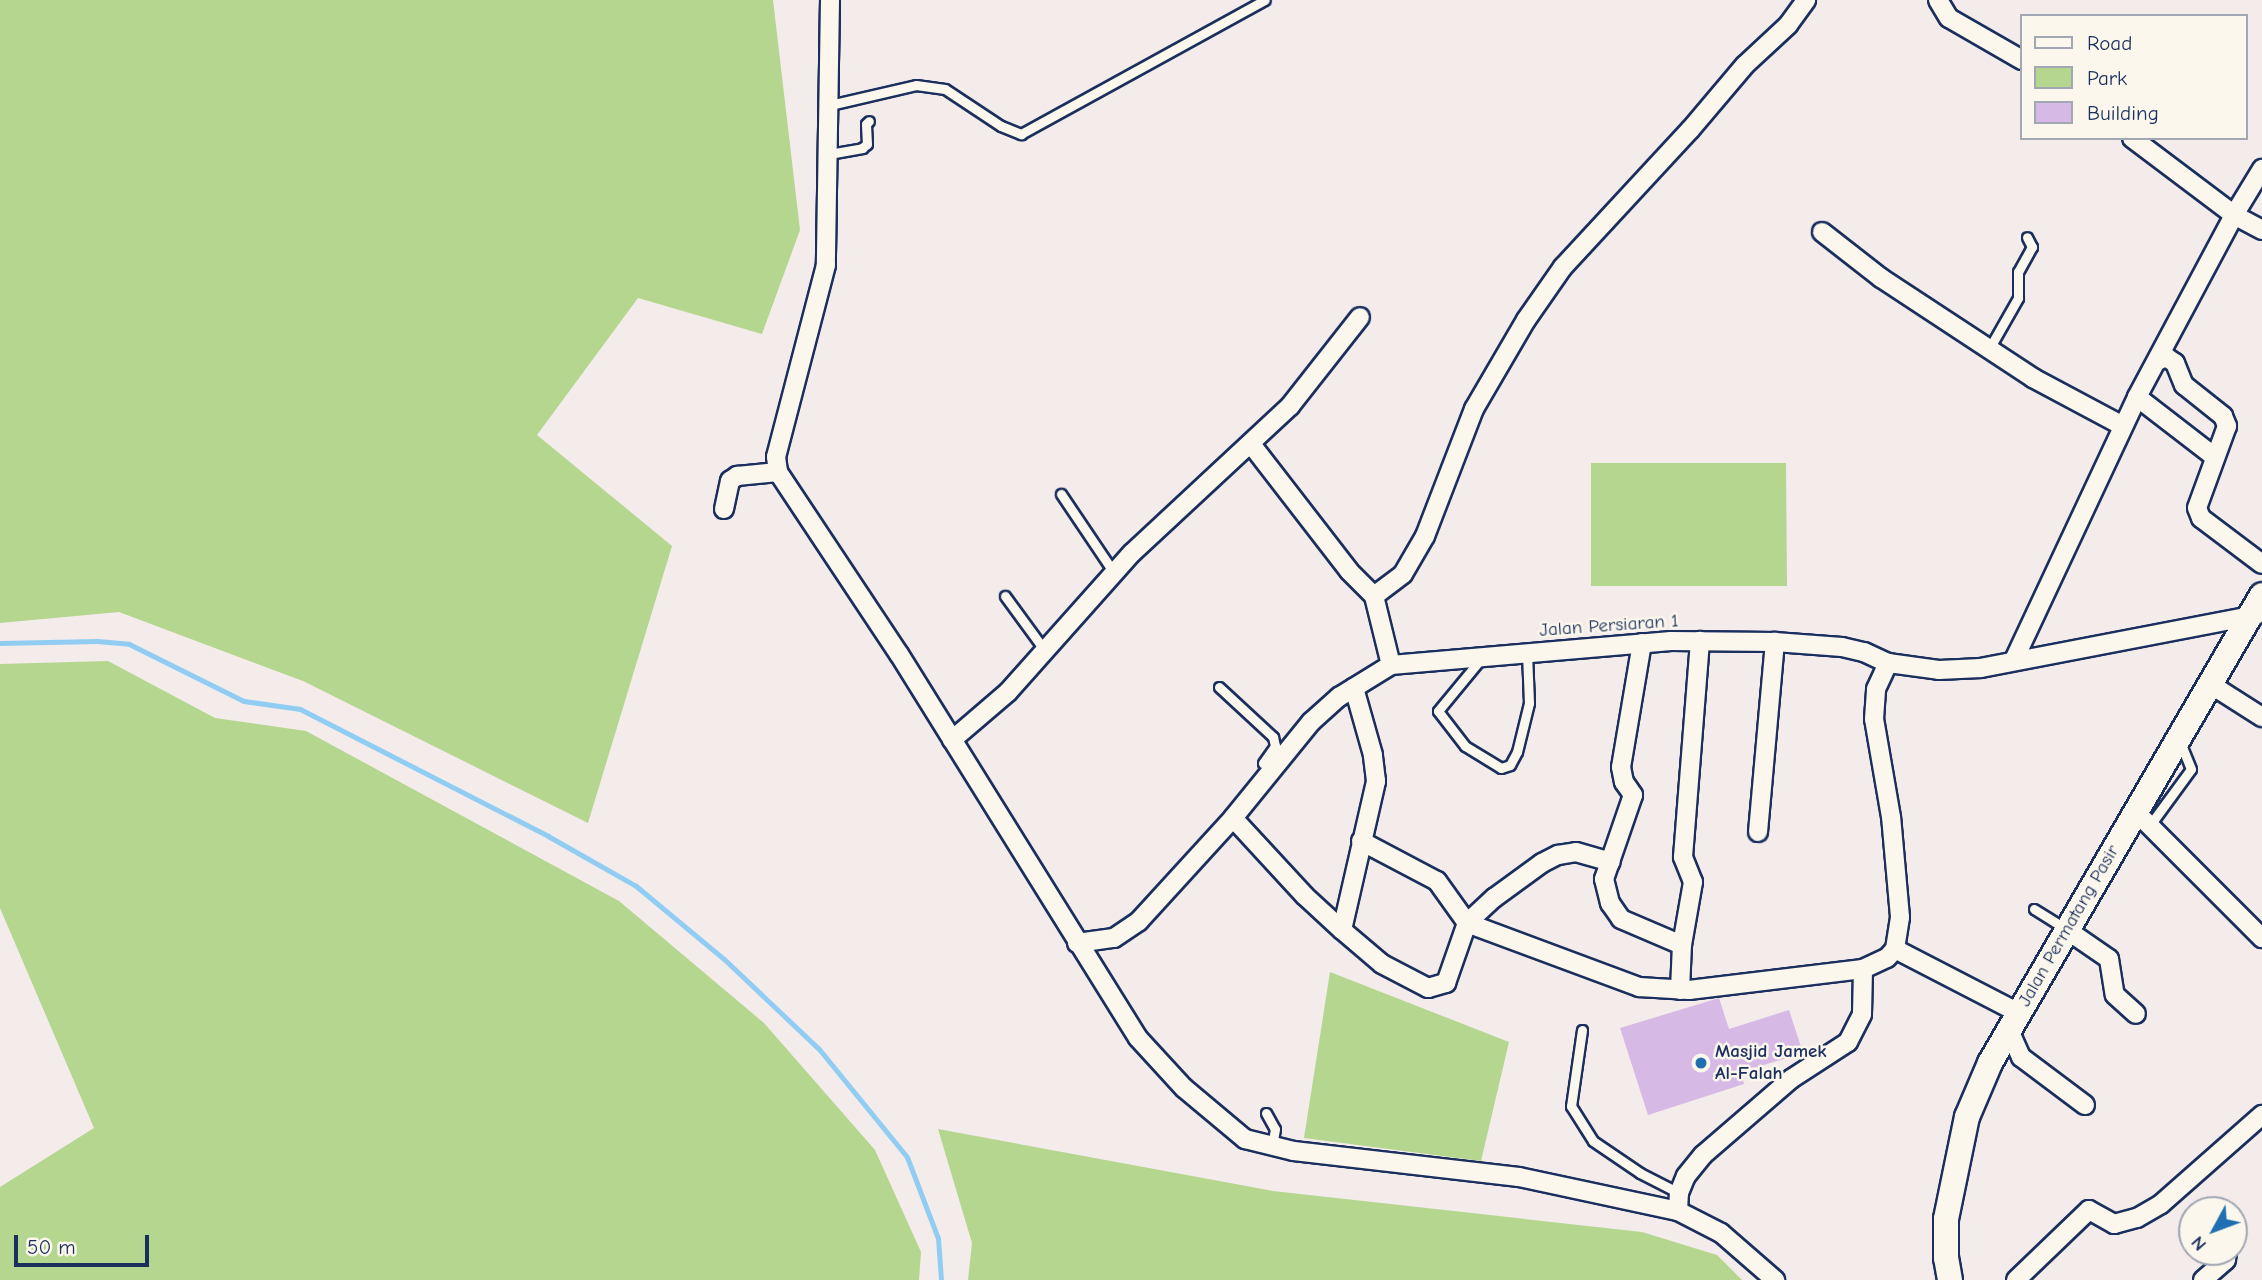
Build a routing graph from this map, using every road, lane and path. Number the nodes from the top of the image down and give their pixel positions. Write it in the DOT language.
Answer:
graph roads {
  1 [pos="830,0"];
  2 [pos="1265,0"];
  3 [pos="1806,0"];
  4 [pos="1938,0"];
  5 [pos="2021,59"];
  6 [pos="830,105"];
  7 [pos="869,121"];
  8 [pos="2135,140"];
  9 [pos="829,154"];
  10 [pos="2262,169"];
  11 [pos="2234,215"];
  12 [pos="2262,230"];
  13 [pos="1822,232"];
  14 [pos="2027,237"];
  15 [pos="1360,317"];
  16 [pos="1989,349"];
  17 [pos="2157,361"];
  18 [pos="2137,397"];
  19 [pos="2123,426"];
  20 [pos="1251,444"];
  21 [pos="2215,457"];
  22 [pos="778,472"];
  23 [pos="1060,495"];
  24 [pos="724,509"];
  25 [pos="2262,564"];
  26 [pos="1114,572"];
  27 [pos="1005,596"];
  28 [pos="1374,597"];
  29 [pos="2259,608"];
  30 [pos="1700,641"];
  31 [pos="1775,642"];
  32 [pos="1642,643"];
  33 [pos="1046,652"];
  34 [pos="1527,653"];
  35 [pos="1484,655"];
  36 [pos="2014,660"];
  37 [pos="1888,663"];
  38 [pos="1391,665"];
  39 [pos="2210,684"];
  40 [pos="1219,687"];
  41 [pos="1354,688"];
  42 [pos="2262,717"];
  43 [pos="953,740"];
  44 [pos="1266,767"];
  45 [pos="1233,818"];
  46 [pos="2143,818"];
  47 [pos="1758,832"];
  48 [pos="1361,841"];
  49 [pos="1611,862"];
  50 [pos="2034,909"];
  51 [pos="1467,923"];
  52 [pos="1342,930"];
  53 [pos="2067,930"];
  54 [pos="2262,938"];
  55 [pos="1077,943"];
  56 [pos="1682,945"];
  57 [pos="1895,949"];
  58 [pos="1863,969"];
  59 [pos="1680,990"];
  60 [pos="2136,1014"];
  61 [pos="2014,1022"];
  62 [pos="1582,1030"];
  63 [pos="2085,1105"];
  64 [pos="1266,1113"];
  65 [pos="2262,1115"];
  66 [pos="1272,1147"];
  67 [pos="1678,1202"];
  68 [pos="2219,1266"];
  69 [pos="1775,1280"];
  70 [pos="1950,1280"];
  71 [pos="2016,1280"];
  72 [pos="2203,1280"];
  1 -- 6 [label="street"];
  2 -- 6 [label="lane"];
  3 -- 28 [label="street"];
  4 -- 5 [label="street"];
  6 -- 9 [label="street"];
  7 -- 9 [label="lane"];
  8 -- 11 [label="street"];
  9 -- 22 [label="street"];
  10 -- 11 [label="street"];
  11 -- 12 [label="street"];
  11 -- 17 [label="street"];
  13 -- 16 [label="street"];
  14 -- 16 [label="lane"];
  15 -- 20 [label="street"];
  16 -- 19 [label="street"];
  17 -- 18 [label="street"];
  17 -- 21 [label="street"];
  18 -- 19 [label="street"];
  18 -- 21 [label="street"];
  19 -- 36 [label="street"];
  20 -- 26 [label="street"];
  20 -- 28 [label="street"];
  21 -- 25 [label="street"];
  22 -- 24 [label="street"];
  22 -- 43 [label="street"];
  23 -- 26 [label="lane"];
  26 -- 33 [label="street"];
  27 -- 33 [label="lane"];
  28 -- 38 [label="street"];
  29 -- 36 [label="street, Jalan Persiaran 1"];
  29 -- 39 [label="main road, Jalan Permatang Pasir"];
  30 -- 31 [label="street, Jalan Persiaran 1"];
  30 -- 32 [label="street, Jalan Persiaran 1"];
  30 -- 56 [label="street"];
  31 -- 37 [label="street, Jalan Persiaran 1"];
  31 -- 47 [label="street"];
  32 -- 34 [label="street, Jalan Persiaran 1"];
  32 -- 49 [label="street"];
  33 -- 43 [label="street"];
  34 -- 35 [label="street, Jalan Persiaran 1"];
  34 -- 35 [label="lane"];
  35 -- 38 [label="street, Jalan Persiaran 1"];
  36 -- 37 [label="street, Jalan Persiaran 1"];
  37 -- 57 [label="street"];
  38 -- 41 [label="street, Jalan Persiaran 1"];
  39 -- 42 [label="street"];
  39 -- 46 [label="main road, Jalan Permatang Pasir"];
  40 -- 44 [label="lane"];
  41 -- 44 [label="street, Jalan Persiaran 1"];
  41 -- 48 [label="street"];
  43 -- 55 [label="street"];
  44 -- 45 [label="street, Jalan Persiaran 1"];
  45 -- 52 [label="street"];
  45 -- 55 [label="street, Jalan Persiaran 1"];
  46 -- 53 [label="main road, Jalan Permatang Pasir"];
  46 -- 54 [label="street"];
  48 -- 51 [label="street"];
  48 -- 52 [label="street"];
  49 -- 51 [label="street"];
  49 -- 56 [label="street"];
  50 -- 53 [label="lane"];
  51 -- 52 [label="street"];
  51 -- 59 [label="street"];
  53 -- 60 [label="street"];
  53 -- 61 [label="main road, Jalan Permatang Pasir"];
  55 -- 66 [label="street"];
  56 -- 59 [label="street"];
  57 -- 58 [label="street"];
  57 -- 61 [label="street"];
  58 -- 59 [label="street"];
  58 -- 67 [label="street"];
  61 -- 63 [label="street"];
  61 -- 70 [label="main road, Jalan Permatang Pasir"];
  62 -- 67 [label="lane"];
  64 -- 66 [label="lane"];
  65 -- 71 [label="street"];
  66 -- 67 [label="street"];
  67 -- 69 [label="street"];
  68 -- 72 [label="street"];
}
